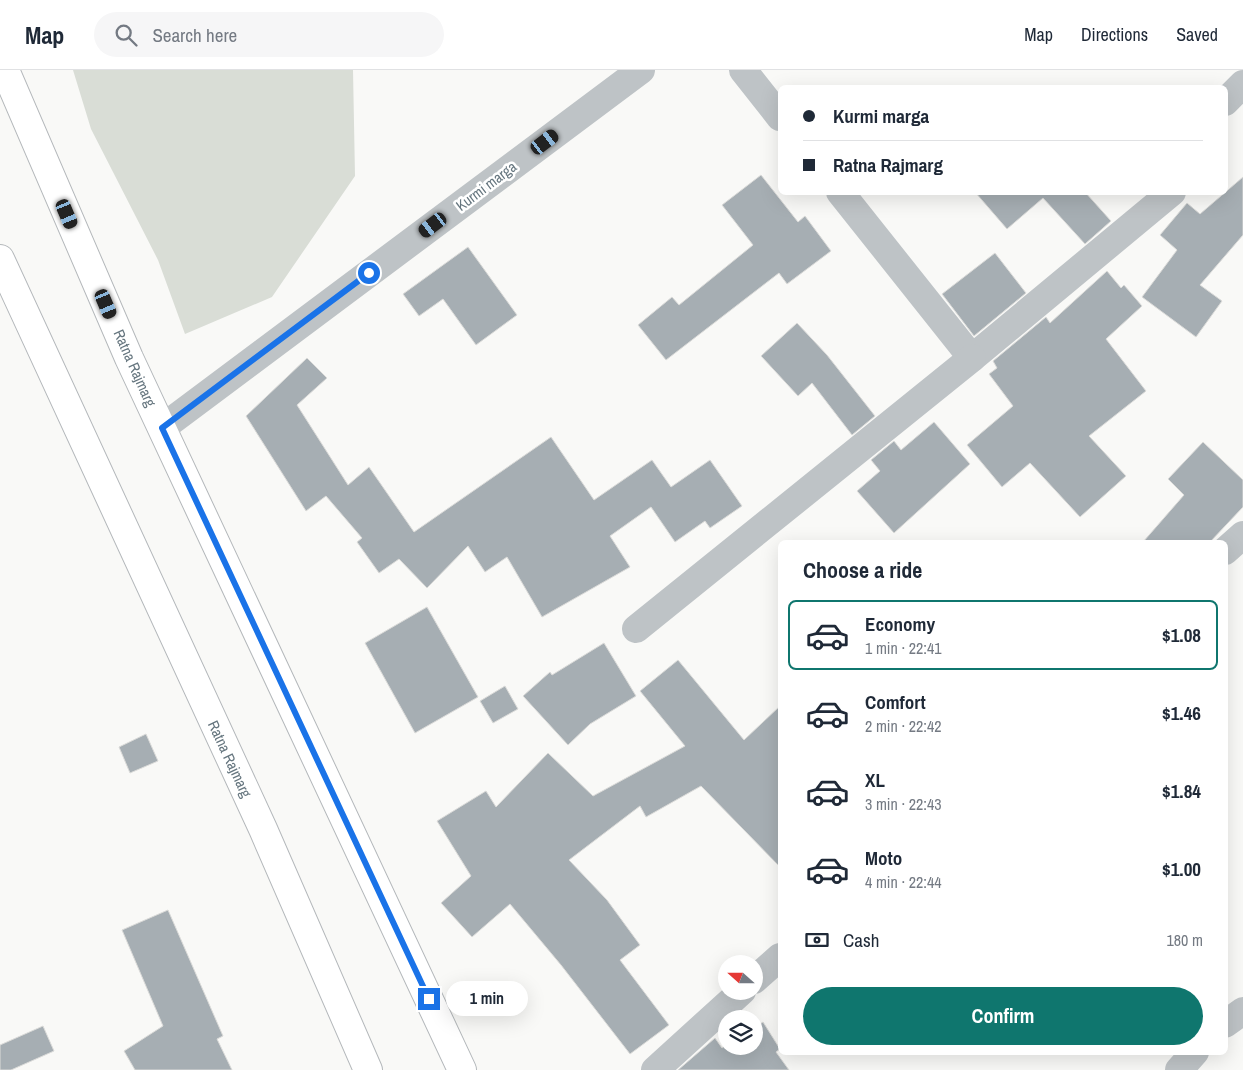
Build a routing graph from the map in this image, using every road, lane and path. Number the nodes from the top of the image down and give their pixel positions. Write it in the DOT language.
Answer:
graph roads {
  1 [pos="5,70"];
  2 [pos="641,70"];
  3 [pos="743,70"];
  4 [pos="1243,84"];
  5 [pos="1228,99"];
  6 [pos="778,114"];
  7 [pos="842,195"];
  8 [pos="1168,195"];
  9 [pos="0,259"];
  10 [pos="972,358"];
  11 [pos="162,428"];
  12 [pos="1243,535"];
  13 [pos="1228,548"];
  14 [pos="636,630"];
  15 [pos="778,958"];
  16 [pos="763,972"];
  17 [pos="732,1000"];
  18 [pos="1243,1011"];
  19 [pos="1228,1022"];
  20 [pos="1192,1055"];
  21 [pos="368,1070"];
  22 [pos="462,1070"];
  23 [pos="655,1070"];
  24 [pos="1179,1070"];
  1 -- 11 [label="highway, Ratna Rajmarg"];
  2 -- 11 [label="street, Kurmi marga"];
  3 -- 6 [label="street"];
  4 -- 5 [label="street"];
  7 -- 10 [label="street"];
  8 -- 10 [label="street"];
  9 -- 21 [label="highway, Ratna Rajmarg"];
  10 -- 14 [label="street"];
  11 -- 22 [label="highway, Ratna Rajmarg"];
  12 -- 13 [label="street"];
  15 -- 16 [label="street"];
  17 -- 23 [label="street"];
  18 -- 19 [label="street"];
  20 -- 24 [label="street"];
}
